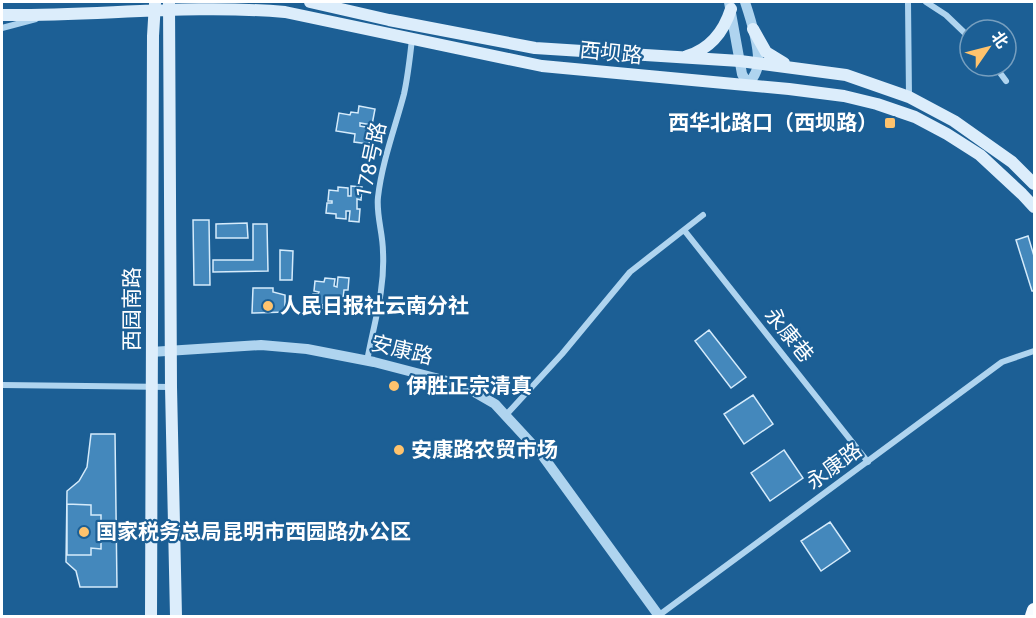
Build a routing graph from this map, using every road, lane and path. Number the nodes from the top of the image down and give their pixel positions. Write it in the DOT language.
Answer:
graph roads {
  1 [pos="310,2"];
  2 [pos="745,2"];
  3 [pos="908,2"];
  4 [pos="926,2"];
  5 [pos="155,5"];
  6 [pos="730,5"];
  7 [pos="169,6"];
  8 [pos="2,15"];
  9 [pos="53,15"];
  10 [pos="958,27"];
  11 [pos="2,28"];
  12 [pos="753,29"];
  13 [pos="412,38"];
  14 [pos="683,57"];
  15 [pos="740,61"];
  16 [pos="758,63"];
  17 [pos="796,67"];
  18 [pos="1004,78"];
  19 [pos="1006,81"];
  20 [pos="748,85"];
  21 [pos="909,98"];
  22 [pos="1035,184"];
  23 [pos="1035,207"];
  24 [pos="703,215"];
  25 [pos="684,230"];
  26 [pos="1035,351"];
  27 [pos="151,352"];
  28 [pos="171,352"];
  29 [pos="367,360"];
  30 [pos="2,385"];
  31 [pos="151,387"];
  32 [pos="171,387"];
  33 [pos="506,415"];
  34 [pos="868,462"];
  35 [pos="1035,610"];
  36 [pos="151,616"];
  37 [pos="176,616"];
  38 [pos="658,616"];
  39 [pos="1032,616"];
  1 -- 14 [label="main road, 西坝路"];
  2 -- 12 [label="street"];
  3 -- 21 [label="street"];
  4 -- 10 [label="street"];
  5 -- 7 [label="main road, 西坝路"];
  5 -- 9 [label="main road, 西坝路"];
  5 -- 27 [label="main road, 西园南路"];
  6 -- 14 [label="main road"];
  6 -- 15 [label="street"];
  7 -- 13 [label="main road, 西坝路"];
  7 -- 28 [label="main road, 西园南路"];
  8 -- 9 [label="main road, 西坝路"];
  9 -- 11 [label="street"];
  12 -- 16 [label="street"];
  12 -- 17 [label="main road"];
  13 -- 20 [label="main road, 西坝路"];
  13 -- 29 [label="street, 178号路"];
  14 -- 15 [label="main road, 西坝路"];
  15 -- 16 [label="main road, 西坝路"];
  15 -- 20 [label="street"];
  16 -- 17 [label="main road, 西坝路"];
  16 -- 20 [label="street"];
  17 -- 21 [label="main road, 西坝路"];
  18 -- 19 [label="street"];
  20 -- 23 [label="main road, 西坝路"];
  21 -- 22 [label="main road, 西坝路"];
  24 -- 25 [label="street"];
  25 -- 33 [label="street"];
  25 -- 34 [label="street, 永康巷"];
  26 -- 34 [label="street, 永康路"];
  27 -- 28 [label="street, 安康路"];
  27 -- 31 [label="main road, 西园南路"];
  28 -- 29 [label="street, 安康路"];
  28 -- 32 [label="main road, 西园南路"];
  29 -- 33 [label="street, 安康路"];
  30 -- 31 [label="street"];
  31 -- 32 [label="street"];
  31 -- 36 [label="main road, 西园南路"];
  32 -- 37 [label="main road, 西园南路"];
  33 -- 38 [label="street, 安康路"];
  34 -- 38 [label="street, 永康路"];
  35 -- 39 [label="main road"];
}
